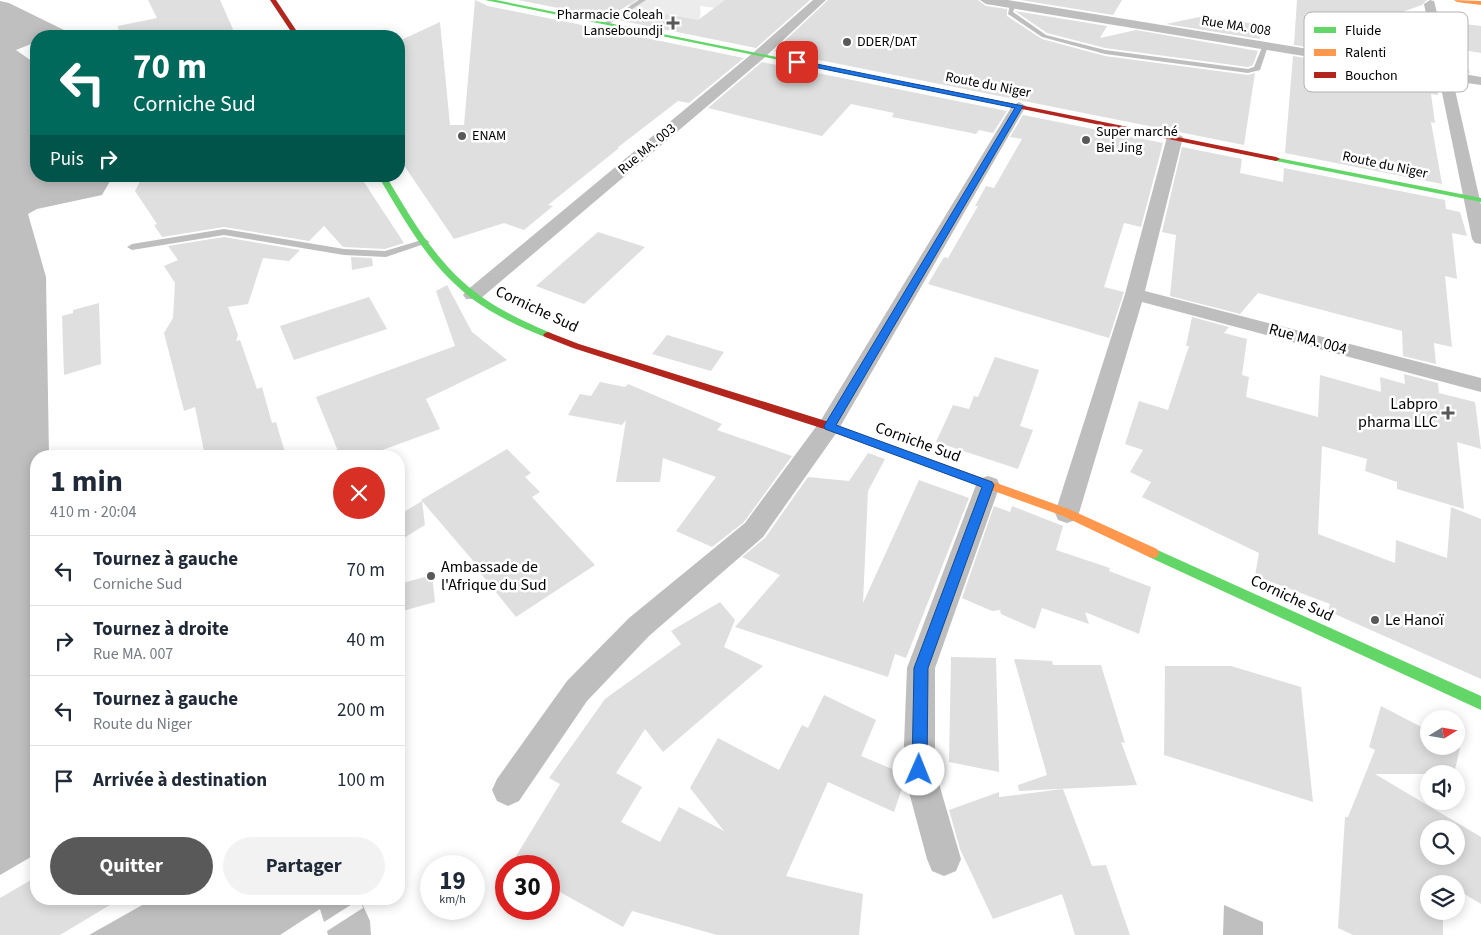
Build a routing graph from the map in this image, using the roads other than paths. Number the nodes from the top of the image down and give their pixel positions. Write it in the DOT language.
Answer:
graph roads {
  1 [pos="488,0"];
  2 [pos="643,0"];
  3 [pos="820,0"];
  4 [pos="986,0"];
  5 [pos="1457,0"];
  6 [pos="279,3"];
  7 [pos="1481,3"];
  8 [pos="1430,4"];
  9 [pos="1013,5"];
  10 [pos="1432,12"];
  11 [pos="608,23"];
  12 [pos="294,30"];
  13 [pos="1265,46"];
  14 [pos="1304,52"];
  15 [pos="760,55"];
  16 [pos="1468,79"];
  17 [pos="1481,81"];
  18 [pos="1451,92"];
  19 [pos="1019,106"];
  20 [pos="1175,137"];
  21 [pos="386,182"];
  22 [pos="1477,201"];
  23 [pos="1481,239"];
  24 [pos="425,242"];
  25 [pos="132,247"];
  26 [pos="1135,294"];
  27 [pos="473,295"];
  28 [pos="1481,385"];
  29 [pos="829,426"];
  30 [pos="988,485"];
  31 [pos="1067,513"];
  32 [pos="1481,703"];
  33 [pos="508,790"];
  34 [pos="944,859"];
  1 -- 11 [label="main road, Route du Niger"];
  2 -- 11 [label="lane"];
  3 -- 15 [label="street, Rue MA. 003"];
  4 -- 9 [label="street, Rue MA. 008"];
  5 -- 7 [label="main road"];
  6 -- 12 [label="main road"];
  8 -- 10 [label="street"];
  9 -- 13 [label="street, Rue MA. 008"];
  9 -- 13 [label="lane"];
  11 -- 15 [label="main road, Route du Niger"];
  13 -- 14 [label="street, Rue MA. 008"];
  15 -- 19 [label="main road, Route du Niger"];
  15 -- 27 [label="street, Rue MA. 003"];
  16 -- 17 [label="street, Rue MA. 008"];
  18 -- 22 [label="street"];
  19 -- 20 [label="main road, Route du Niger"];
  19 -- 29 [label="street"];
  20 -- 22 [label="main road, Route du Niger"];
  20 -- 26 [label="street"];
  21 -- 24 [label="main road, Corniche Sud"];
  22 -- 23 [label="street"];
  24 -- 25 [label="lane"];
  24 -- 27 [label="main road, Corniche Sud"];
  26 -- 28 [label="street, Rue MA. 004"];
  26 -- 31 [label="street"];
  27 -- 29 [label="main road, Corniche Sud"];
  29 -- 30 [label="main road, Corniche Sud"];
  29 -- 33 [label="street"];
  30 -- 31 [label="main road, Corniche Sud"];
  30 -- 34 [label="street"];
  31 -- 32 [label="main road, Corniche Sud"];
}
